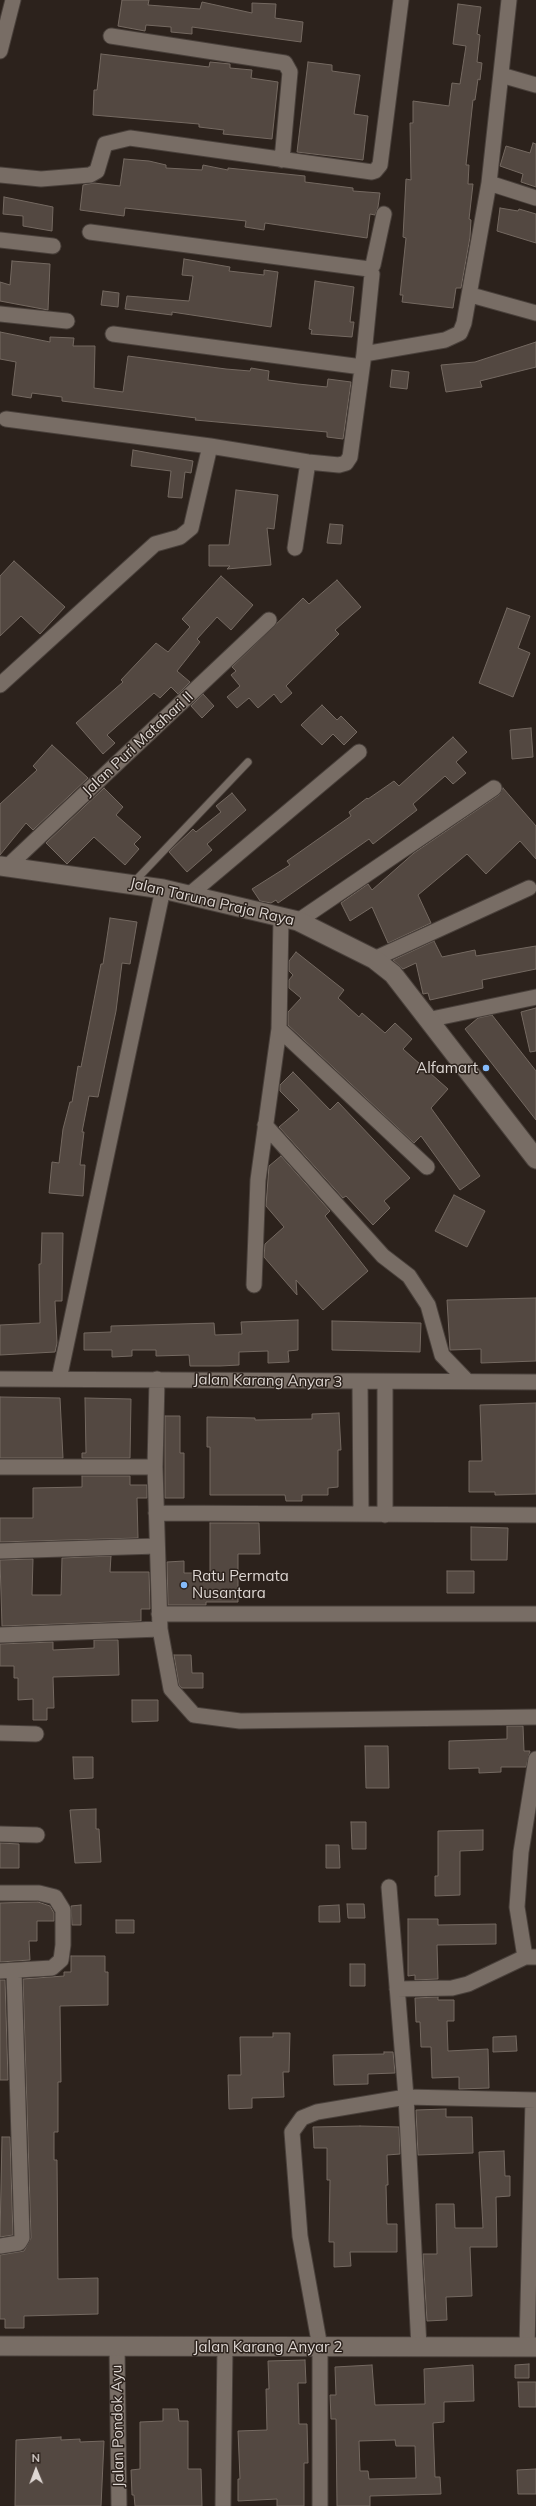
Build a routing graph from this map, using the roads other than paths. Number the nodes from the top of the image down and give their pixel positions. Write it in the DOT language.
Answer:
graph roads {
  1 [pos="14,0"];
  2 [pos="401,0"];
  3 [pos="509,0"];
  4 [pos="111,36"];
  5 [pos="0,51"];
  6 [pos="501,75"];
  7 [pos="536,85"];
  8 [pos="282,160"];
  9 [pos="0,175"];
  10 [pos="489,183"];
  11 [pos="536,198"];
  12 [pos="384,214"];
  13 [pos="90,232"];
  14 [pos="0,240"];
  15 [pos="53,246"];
  16 [pos="369,269"];
  17 [pos="471,295"];
  18 [pos="536,313"];
  19 [pos="0,314"];
  20 [pos="67,322"];
  21 [pos="113,334"];
  22 [pos="363,361"];
  23 [pos="6,419"];
  24 [pos="210,446"];
  25 [pos="308,462"];
  26 [pos="294,548"];
  27 [pos="269,620"];
  28 [pos="0,685"];
  29 [pos="358,752"];
  30 [pos="248,762"];
  31 [pos="494,788"];
  32 [pos="4,867"];
  33 [pos="132,884"];
  34 [pos="530,888"];
  35 [pos="163,889"];
  36 [pos="189,895"];
  37 [pos="290,919"];
  38 [pos="374,959"];
  39 [pos="536,996"];
  40 [pos="427,1020"];
  41 [pos="278,1029"];
  42 [pos="265,1126"];
  43 [pos="536,1158"];
  44 [pos="427,1167"];
  45 [pos="254,1285"];
  46 [pos="0,1379"];
  47 [pos="59,1379"];
  48 [pos="157,1379"];
  49 [pos="468,1381"];
  50 [pos="360,1382"];
  51 [pos="385,1382"];
  52 [pos="536,1382"];
  53 [pos="0,1467"];
  54 [pos="154,1467"];
  55 [pos="156,1513"];
  56 [pos="361,1514"];
  57 [pos="385,1515"];
  58 [pos="536,1515"];
  59 [pos="157,1546"];
  60 [pos="0,1551"];
  61 [pos="536,1614"];
  62 [pos="159,1622"];
  63 [pos="0,1635"];
  64 [pos="536,1716"];
  65 [pos="0,1733"];
  66 [pos="36,1734"];
  67 [pos="536,1759"];
  68 [pos="0,1834"];
  69 [pos="36,1834"];
  70 [pos="388,1887"];
  71 [pos="0,1893"];
  72 [pos="531,1957"];
  73 [pos="7,1971"];
  74 [pos="397,1989"];
  75 [pos="406,2097"];
  76 [pos="534,2100"];
  77 [pos="0,2246"];
  78 [pos="0,2346"];
  79 [pos="117,2346"];
  80 [pos="225,2347"];
  81 [pos="320,2347"];
  82 [pos="419,2347"];
  83 [pos="531,2347"];
  84 [pos="119,2506"];
  85 [pos="224,2506"];
  86 [pos="320,2506"];
  1 -- 5 [label="street"];
  2 -- 8 [label="street"];
  3 -- 6 [label="street"];
  4 -- 8 [label="street"];
  6 -- 7 [label="street"];
  6 -- 10 [label="street"];
  8 -- 9 [label="street"];
  10 -- 11 [label="street"];
  10 -- 17 [label="street"];
  12 -- 16 [label="street"];
  13 -- 16 [label="street"];
  14 -- 15 [label="street"];
  16 -- 22 [label="street"];
  17 -- 18 [label="street"];
  17 -- 22 [label="street"];
  19 -- 20 [label="street"];
  21 -- 22 [label="street"];
  22 -- 25 [label="street"];
  23 -- 24 [label="street"];
  24 -- 25 [label="street"];
  24 -- 28 [label="street"];
  25 -- 26 [label="street"];
  27 -- 32 [label="street, Jalan Puri Matahari II"];
  29 -- 36 [label="street"];
  30 -- 33 [label="lane"];
  31 -- 37 [label="street"];
  32 -- 33 [label="street, Jalan Taruna Praja Raya"];
  33 -- 35 [label="street, Jalan Taruna Praja Raya"];
  34 -- 38 [label="street"];
  35 -- 36 [label="street, Jalan Taruna Praja Raya"];
  35 -- 47 [label="street"];
  36 -- 37 [label="street, Jalan Taruna Praja Raya"];
  37 -- 38 [label="street, Jalan Taruna Praja Raya"];
  37 -- 41 [label="street"];
  38 -- 40 [label="street, Jalan Taruna Praja Raya"];
  39 -- 40 [label="street"];
  40 -- 43 [label="street, Jalan Taruna Praja Raya"];
  41 -- 42 [label="street"];
  41 -- 44 [label="street"];
  42 -- 45 [label="street"];
  42 -- 49 [label="street"];
  46 -- 47 [label="street, Jalan Karang Anyar 3"];
  47 -- 48 [label="street, Jalan Karang Anyar 3"];
  48 -- 50 [label="street, Jalan Karang Anyar 3"];
  48 -- 54 [label="street"];
  49 -- 51 [label="street, Jalan Karang Anyar 3"];
  49 -- 52 [label="street, Jalan Karang Anyar 3"];
  50 -- 51 [label="street, Jalan Karang Anyar 3"];
  50 -- 56 [label="street"];
  51 -- 57 [label="street"];
  53 -- 54 [label="street"];
  54 -- 55 [label="street"];
  55 -- 56 [label="street"];
  55 -- 59 [label="street"];
  56 -- 57 [label="street"];
  57 -- 58 [label="street"];
  59 -- 60 [label="street"];
  59 -- 62 [label="street"];
  61 -- 62 [label="street"];
  62 -- 63 [label="street"];
  62 -- 64 [label="street"];
  65 -- 66 [label="street"];
  67 -- 72 [label="street"];
  68 -- 69 [label="street"];
  70 -- 74 [label="street"];
  71 -- 73 [label="street"];
  72 -- 74 [label="street"];
  73 -- 77 [label="street"];
  74 -- 75 [label="street"];
  75 -- 76 [label="street"];
  75 -- 81 [label="street"];
  75 -- 82 [label="street"];
  76 -- 83 [label="street"];
  78 -- 79 [label="street, Jalan Karang Anyar 2"];
  79 -- 80 [label="street, Jalan Karang Anyar 2"];
  79 -- 84 [label="street, Jalan Pondok Ayu"];
  80 -- 81 [label="street, Jalan Karang Anyar 2"];
  80 -- 85 [label="street"];
  81 -- 82 [label="street, Jalan Karang Anyar 2"];
  81 -- 86 [label="street"];
  82 -- 83 [label="street, Jalan Karang Anyar 2"];
}
